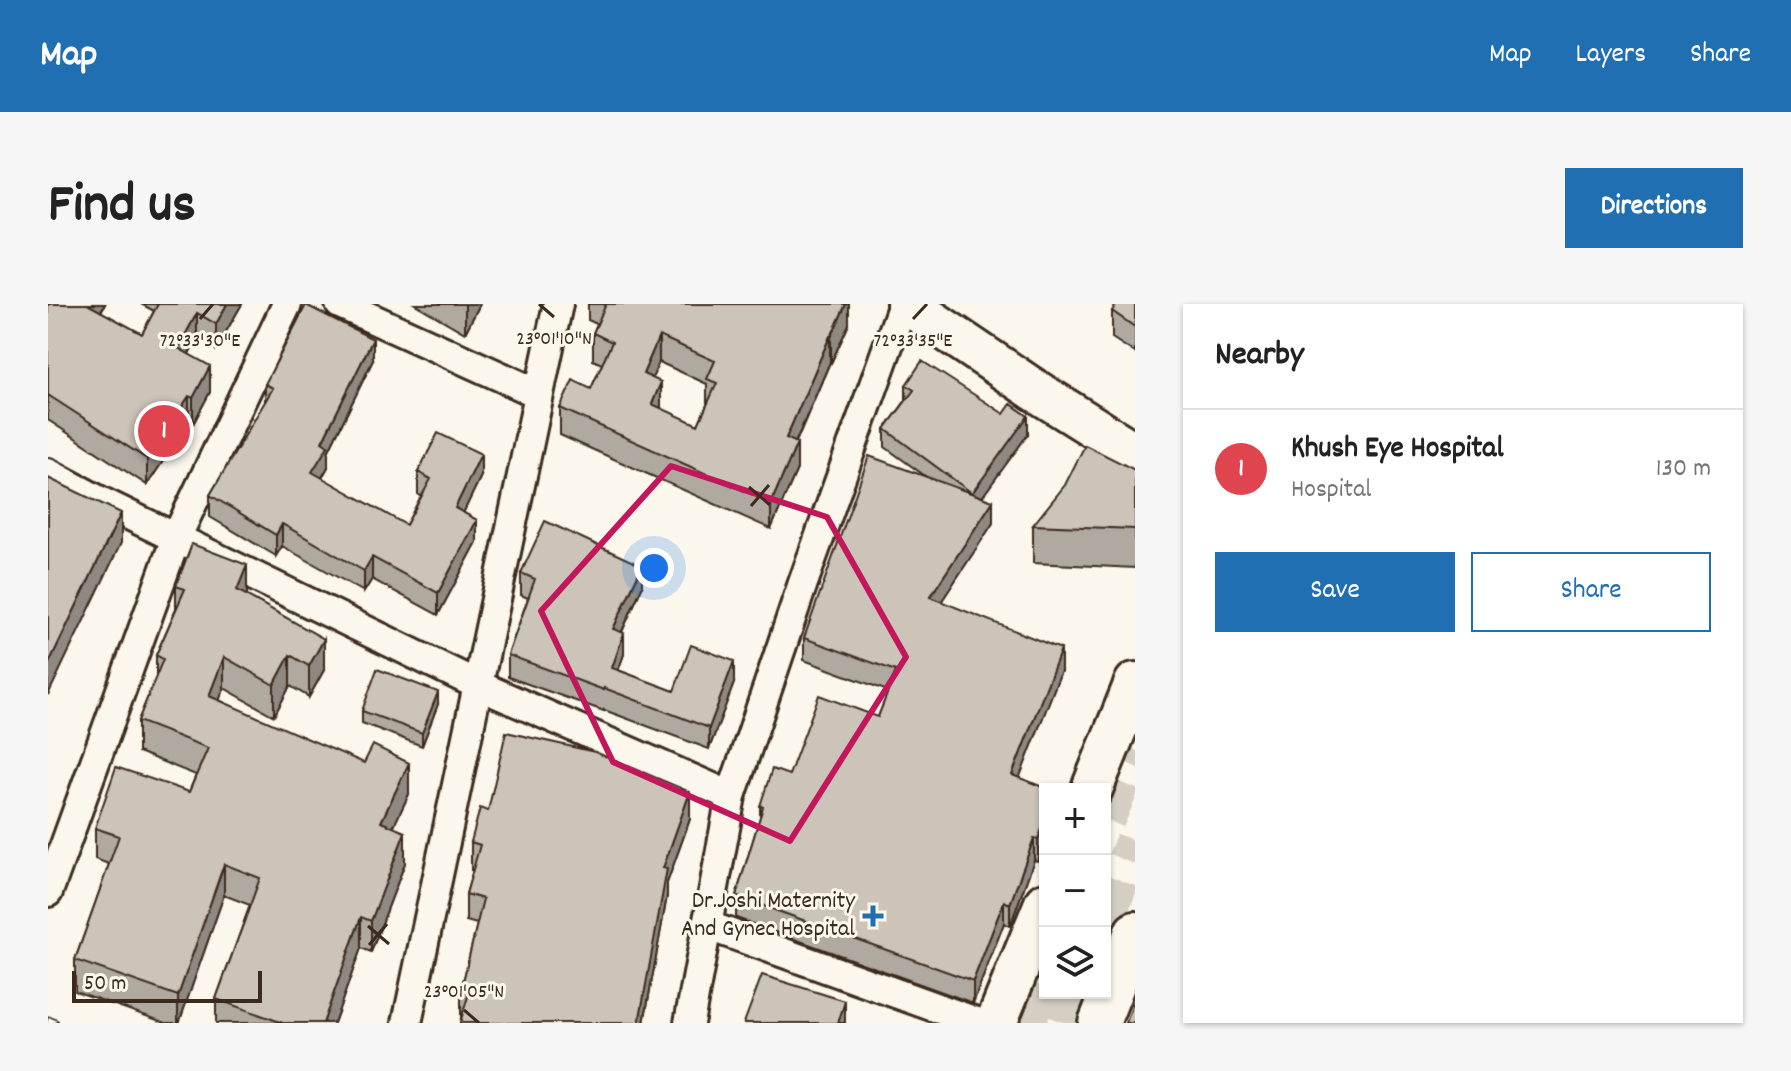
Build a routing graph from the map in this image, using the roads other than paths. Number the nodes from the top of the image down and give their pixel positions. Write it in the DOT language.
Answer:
graph roads {
  1 [pos="287,304"];
  2 [pos="340,304"];
  3 [pos="558,304"];
  4 [pos="905,304"];
  5 [pos="950,304"];
  6 [pos="539,394"];
  7 [pos="1135,424"];
  8 [pos="1135,453"];
  9 [pos="48,473"];
  10 [pos="176,538"];
  11 [pos="1135,683"];
  12 [pos="478,685"];
  13 [pos="1094,783"];
  14 [pos="731,796"];
  15 [pos="48,892"];
  16 [pos="1039,918"];
  17 [pos="706,925"];
  18 [pos="1135,932"];
  19 [pos="407,1023"];
  20 [pos="689,1023"];
  21 [pos="979,1023"];
  22 [pos="996,1023"];
  23 [pos="1099,1023"];
  1 -- 10 [label="street"];
  2 -- 6 [label="street"];
  3 -- 6 [label="street"];
  4 -- 8 [label="main road"];
  4 -- 14 [label="street"];
  5 -- 7 [label="main road"];
  6 -- 12 [label="street"];
  9 -- 10 [label="street"];
  10 -- 12 [label="street"];
  10 -- 15 [label="street"];
  11 -- 13 [label="main road"];
  12 -- 14 [label="street"];
  12 -- 19 [label="street"];
  14 -- 17 [label="street"];
  16 -- 22 [label="main road"];
  17 -- 20 [label="street"];
  17 -- 21 [label="street"];
  18 -- 23 [label="main road"];
}
